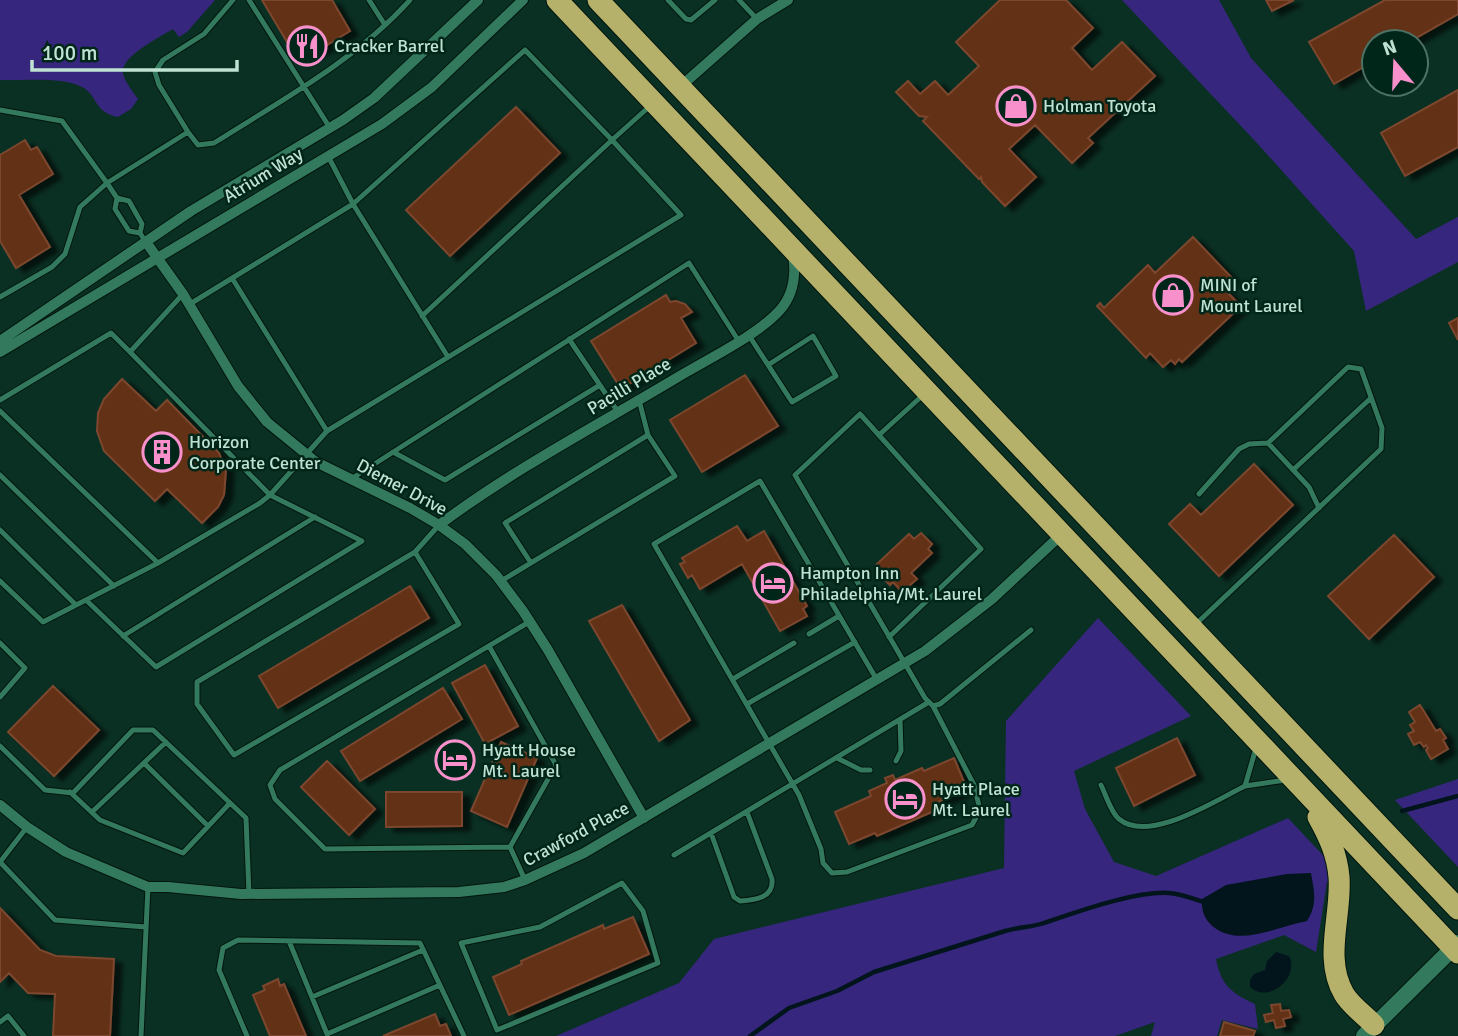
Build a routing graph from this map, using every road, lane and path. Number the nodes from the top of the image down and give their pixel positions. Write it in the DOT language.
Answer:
graph roads {
  1 [pos="233,0"];
  2 [pos="248,0"];
  3 [pos="369,0"];
  4 [pos="410,0"];
  5 [pos="478,0"];
  6 [pos="523,0"];
  7 [pos="557,0"];
  8 [pos="598,0"];
  9 [pos="668,0"];
  10 [pos="715,0"];
  11 [pos="739,0"];
  12 [pos="788,0"];
  13 [pos="757,19"];
  14 [pos="385,25"];
  15 [pos="304,87"];
  16 [pos="680,87"];
  17 [pos="654,102"];
  18 [pos="0,110"];
  19 [pos="330,128"];
  20 [pos="188,132"];
  21 [pos="612,140"];
  22 [pos="328,156"];
  23 [pos="107,183"];
  24 [pos="117,198"];
  25 [pos="353,204"];
  26 [pos="143,238"];
  27 [pos="792,248"];
  28 [pos="158,259"];
  29 [pos="232,278"];
  30 [pos="183,293"];
  31 [pos="1,295"];
  32 [pos="189,304"];
  33 [pos="422,316"];
  34 [pos="743,337"];
  35 [pos="569,339"];
  36 [pos="0,341"];
  37 [pos="0,352"];
  38 [pos="130,352"];
  39 [pos="448,358"];
  40 [pos="768,365"];
  41 [pos="600,385"];
  42 [pos="927,391"];
  43 [pos="1371,398"];
  44 [pos="0,400"];
  45 [pos="639,400"];
  46 [pos="0,411"];
  47 [pos="618,412"];
  48 [pos="327,431"];
  49 [pos="648,435"];
  50 [pos="878,435"];
  51 [pos="1268,443"];
  52 [pos="393,452"];
  53 [pos="306,456"];
  54 [pos="1293,470"];
  55 [pos="0,475"];
  56 [pos="351,479"];
  57 [pos="1199,494"];
  58 [pos="270,495"];
  59 [pos="1319,508"];
  60 [pos="315,517"];
  61 [pos="439,525"];
  62 [pos="0,530"];
  63 [pos="1062,534"];
  64 [pos="415,552"];
  65 [pos="158,563"];
  66 [pos="531,563"];
  67 [pos="0,581"];
  68 [pos="501,581"];
  69 [pos="114,586"];
  70 [pos="86,600"];
  71 [pos="76,605"];
  72 [pos="839,616"];
  73 [pos="530,621"];
  74 [pos="1192,628"];
  75 [pos="1031,630"];
  76 [pos="809,634"];
  77 [pos="123,636"];
  78 [pos="889,637"];
  79 [pos="855,642"];
  80 [pos="0,643"];
  81 [pos="794,643"];
  82 [pos="489,646"];
  83 [pos="905,664"];
  84 [pos="733,679"];
  85 [pos="877,680"];
  86 [pos="1,695"];
  87 [pos="747,704"];
  88 [pos="931,704"];
  89 [pos="900,719"];
  90 [pos="1258,741"];
  91 [pos="166,742"];
  92 [pos="770,743"];
  93 [pos="0,746"];
  94 [pos="837,758"];
  95 [pos="896,761"];
  96 [pos="144,763"];
  97 [pos="870,770"];
  98 [pos="793,784"];
  99 [pos="1298,784"];
  100 [pos="1101,785"];
  101 [pos="1245,786"];
  102 [pos="70,792"];
  103 [pos="230,803"];
  104 [pos="0,805"];
  105 [pos="92,812"];
  106 [pos="747,812"];
  107 [pos="644,818"];
  108 [pos="208,826"];
  109 [pos="27,827"];
  110 [pos="711,833"];
  111 [pos="510,847"];
  112 [pos="674,855"];
  113 [pos="525,880"];
  114 [pos="148,887"];
  115 [pos="249,894"];
  116 [pos="1458,909"];
  117 [pos="540,927"];
  118 [pos="146,928"];
  119 [pos="289,940"];
  120 [pos="1456,948"];
  121 [pos="424,950"];
  122 [pos="440,985"];
  123 [pos="312,997"];
  124 [pos="0,1023"];
  125 [pos="1369,1030"];
  126 [pos="24,1036"];
  127 [pos="141,1036"];
  128 [pos="247,1036"];
  129 [pos="464,1036"];
  1 -- 20 [label="lane"];
  2 -- 15 [label="lane"];
  3 -- 14 [label="lane"];
  4 -- 14 [label="lane"];
  5 -- 19 [label="street, Atrium Way"];
  6 -- 22 [label="street, Atrium Way"];
  7 -- 17 [label="highway"];
  8 -- 16 [label="highway"];
  9 -- 10 [label="lane"];
  11 -- 13 [label="lane"];
  12 -- 13 [label="street"];
  13 -- 16 [label="street"];
  14 -- 15 [label="lane"];
  15 -- 19 [label="lane"];
  15 -- 20 [label="lane"];
  16 -- 74 [label="highway"];
  17 -- 21 [label="lane"];
  17 -- 27 [label="highway"];
  18 -- 23 [label="lane"];
  19 -- 26 [label="street, Atrium Way"];
  20 -- 23 [label="lane"];
  21 -- 25 [label="lane"];
  21 -- 33 [label="lane"];
  21 -- 39 [label="lane"];
  22 -- 25 [label="lane"];
  22 -- 28 [label="street, Atrium Way"];
  23 -- 24 [label="lane"];
  23 -- 31 [label="lane"];
  24 -- 26 [label="lane"];
  24 -- 26 [label="lane"];
  25 -- 29 [label="lane"];
  25 -- 33 [label="lane"];
  26 -- 28 [label="street, Diemer Drive"];
  26 -- 36 [label="street, Atrium Way"];
  27 -- 34 [label="street, Pacilli Place"];
  27 -- 42 [label="highway"];
  28 -- 30 [label="street, Diemer Drive"];
  28 -- 37 [label="street, Atrium Way"];
  29 -- 32 [label="lane"];
  29 -- 48 [label="lane"];
  30 -- 32 [label="street, Diemer Drive"];
  30 -- 38 [label="lane"];
  32 -- 53 [label="street, Diemer Drive"];
  33 -- 39 [label="lane"];
  34 -- 35 [label="lane"];
  34 -- 40 [label="lane"];
  34 -- 45 [label="street, Pacilli Place"];
  35 -- 41 [label="lane"];
  35 -- 52 [label="lane"];
  38 -- 44 [label="lane"];
  38 -- 58 [label="lane"];
  39 -- 48 [label="lane"];
  40 -- 40 [label="lane"];
  41 -- 47 [label="lane"];
  41 -- 52 [label="lane"];
  42 -- 50 [label="lane"];
  42 -- 63 [label="highway"];
  43 -- 51 [label="lane"];
  43 -- 54 [label="lane"];
  43 -- 59 [label="lane"];
  45 -- 47 [label="street, Pacilli Place"];
  45 -- 49 [label="lane"];
  46 -- 65 [label="lane"];
  47 -- 61 [label="street, Pacilli Place"];
  48 -- 53 [label="lane"];
  49 -- 66 [label="lane"];
  49 -- 66 [label="lane"];
  50 -- 78 [label="lane"];
  50 -- 78 [label="lane"];
  51 -- 54 [label="lane"];
  51 -- 57 [label="lane"];
  52 -- 56 [label="lane"];
  53 -- 56 [label="street, Diemer Drive"];
  53 -- 58 [label="lane"];
  54 -- 59 [label="lane"];
  55 -- 69 [label="lane"];
  56 -- 61 [label="street, Diemer Drive"];
  58 -- 60 [label="lane"];
  58 -- 65 [label="lane"];
  59 -- 74 [label="lane"];
  60 -- 77 [label="lane"];
  60 -- 77 [label="lane"];
  61 -- 64 [label="lane"];
  61 -- 68 [label="street, Diemer Drive"];
  62 -- 71 [label="lane"];
  63 -- 83 [label="street, Crawford Place"];
  63 -- 90 [label="highway"];
  64 -- 64 [label="lane"];
  65 -- 69 [label="lane"];
  66 -- 68 [label="lane"];
  67 -- 71 [label="lane"];
  68 -- 73 [label="street, Diemer Drive"];
  69 -- 70 [label="lane"];
  70 -- 71 [label="lane"];
  70 -- 77 [label="lane"];
  72 -- 76 [label="lane"];
  72 -- 79 [label="lane"];
  72 -- 84 [label="lane"];
  73 -- 82 [label="lane"];
  73 -- 107 [label="street, Diemer Drive"];
  74 -- 116 [label="highway"];
  75 -- 88 [label="lane"];
  78 -- 83 [label="lane"];
  79 -- 85 [label="lane"];
  79 -- 87 [label="lane"];
  80 -- 86 [label="lane"];
  81 -- 84 [label="lane"];
  82 -- 111 [label="lane"];
  82 -- 111 [label="lane"];
  83 -- 85 [label="street, Crawford Place"];
  83 -- 88 [label="lane"];
  84 -- 87 [label="lane"];
  85 -- 92 [label="street, Crawford Place"];
  87 -- 92 [label="lane"];
  88 -- 89 [label="lane"];
  88 -- 98 [label="lane"];
  89 -- 94 [label="lane"];
  89 -- 95 [label="lane"];
  90 -- 99 [label="highway"];
  90 -- 101 [label="lane"];
  91 -- 96 [label="lane"];
  91 -- 102 [label="lane"];
  91 -- 103 [label="lane"];
  92 -- 98 [label="lane"];
  92 -- 107 [label="street, Crawford Place"];
  93 -- 102 [label="lane"];
  94 -- 97 [label="lane"];
  94 -- 98 [label="lane"];
  96 -- 105 [label="lane"];
  96 -- 108 [label="lane"];
  98 -- 106 [label="lane"];
  99 -- 101 [label="lane"];
  99 -- 120 [label="highway"];
  99 -- 125 [label="highway"];
  100 -- 101 [label="lane"];
  102 -- 105 [label="lane"];
  103 -- 108 [label="lane"];
  103 -- 115 [label="lane"];
  104 -- 109 [label="street, Crawford Place"];
  105 -- 108 [label="lane"];
  106 -- 110 [label="lane"];
  106 -- 110 [label="lane"];
  107 -- 113 [label="street, Crawford Place"];
  109 -- 114 [label="street, Crawford Place"];
  109 -- 118 [label="lane"];
  110 -- 112 [label="lane"];
  111 -- 113 [label="lane"];
  113 -- 115 [label="street, Crawford Place"];
  114 -- 115 [label="street, Crawford Place"];
  114 -- 118 [label="lane"];
  117 -- 117 [label="lane"];
  118 -- 127 [label="lane"];
  119 -- 121 [label="lane"];
  119 -- 123 [label="lane"];
  119 -- 128 [label="lane"];
  120 -- 125 [label="street"];
  121 -- 122 [label="lane"];
  121 -- 123 [label="lane"];
  122 -- 123 [label="lane"];
  122 -- 129 [label="lane"];
  124 -- 126 [label="lane"];
}
